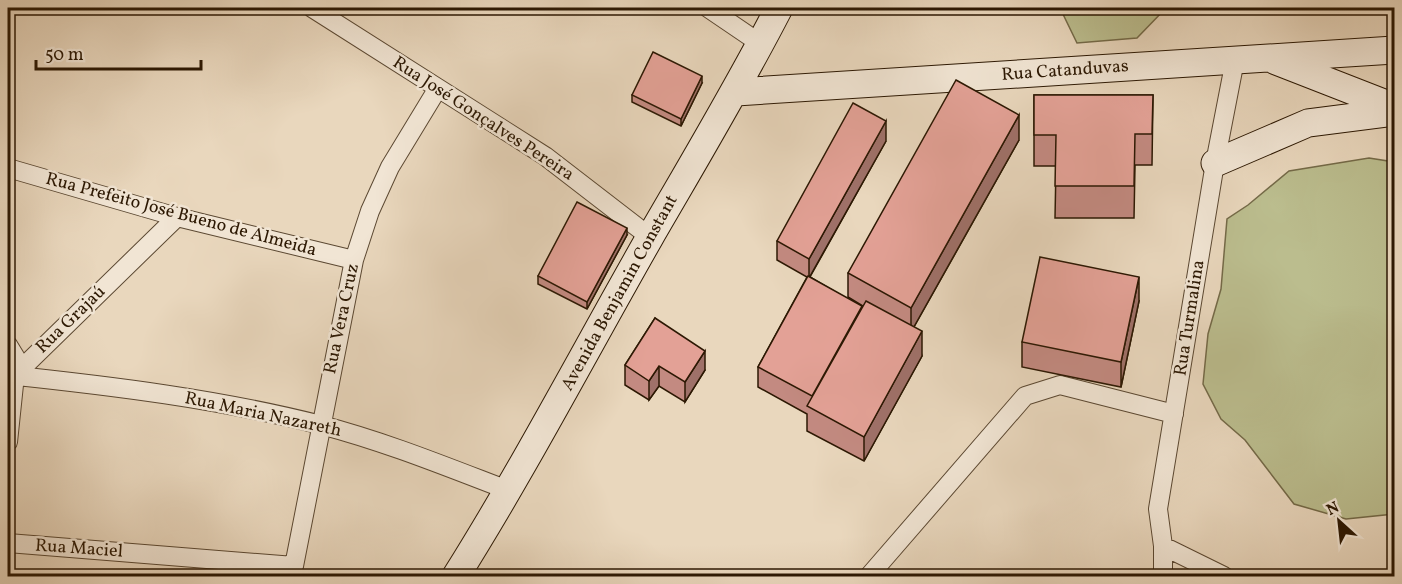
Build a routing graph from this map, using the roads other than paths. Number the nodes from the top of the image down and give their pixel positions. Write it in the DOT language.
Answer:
graph roads {
  1 [pos="312,8"];
  2 [pos="708,8"];
  3 [pos="780,8"];
  4 [pos="761,44"];
  5 [pos="1395,50"];
  6 [pos="1269,59"];
  7 [pos="1235,60"];
  8 [pos="438,88"];
  9 [pos="736,92"];
  10 [pos="1395,107"];
  11 [pos="1395,112"];
  12 [pos="1215,163"];
  13 [pos="8,168"];
  14 [pos="177,217"];
  15 [pos="650,237"];
  16 [pos="354,260"];
  17 [pos="8,345"];
  18 [pos="15,373"];
  19 [pos="1174,414"];
  20 [pos="320,425"];
  21 [pos="8,442"];
  22 [pos="510,491"];
  23 [pos="8,543"];
  24 [pos="1163,546"];
  25 [pos="294,566"];
  26 [pos="456,576"];
  27 [pos="869,576"];
  28 [pos="1162,576"];
  29 [pos="1224,576"];
  1 -- 8 [label="street, Rua José Gonçalves Pereira"];
  2 -- 4 [label="street"];
  3 -- 4 [label="main road, Avenida Benjamin Constant"];
  4 -- 9 [label="main road, Avenida Benjamin Constant"];
  5 -- 6 [label="main road, Rua Catanduvas"];
  6 -- 7 [label="main road, Rua Catanduvas"];
  6 -- 10 [label="main road"];
  7 -- 9 [label="main road, Rua Catanduvas"];
  7 -- 12 [label="street, Rua Turmalina"];
  8 -- 15 [label="street, Rua José Gonçalves Pereira"];
  8 -- 16 [label="street, Rua Vera Cruz"];
  9 -- 15 [label="main road, Avenida Benjamin Constant"];
  11 -- 12 [label="main road"];
  12 -- 19 [label="street, Rua Turmalina"];
  13 -- 14 [label="street, Rua Prefeito José Bueno de Almeida"];
  14 -- 16 [label="street, Rua Prefeito José Bueno de Almeida"];
  14 -- 18 [label="street, Rua Grajaú"];
  15 -- 22 [label="main road, Avenida Benjamin Constant"];
  16 -- 20 [label="street, Rua Vera Cruz"];
  17 -- 18 [label="street"];
  18 -- 20 [label="street, Rua Maria Nazareth"];
  18 -- 21 [label="street"];
  19 -- 24 [label="street, Rua Turmalina"];
  19 -- 27 [label="street"];
  20 -- 22 [label="street, Rua Maria Nazareth"];
  20 -- 25 [label="street, Rua Vera Cruz"];
  22 -- 26 [label="main road, Avenida Benjamin Constant"];
  23 -- 25 [label="street, Rua Maciel"];
  24 -- 28 [label="street, Rua Turmalina"];
  24 -- 29 [label="street"];
}
